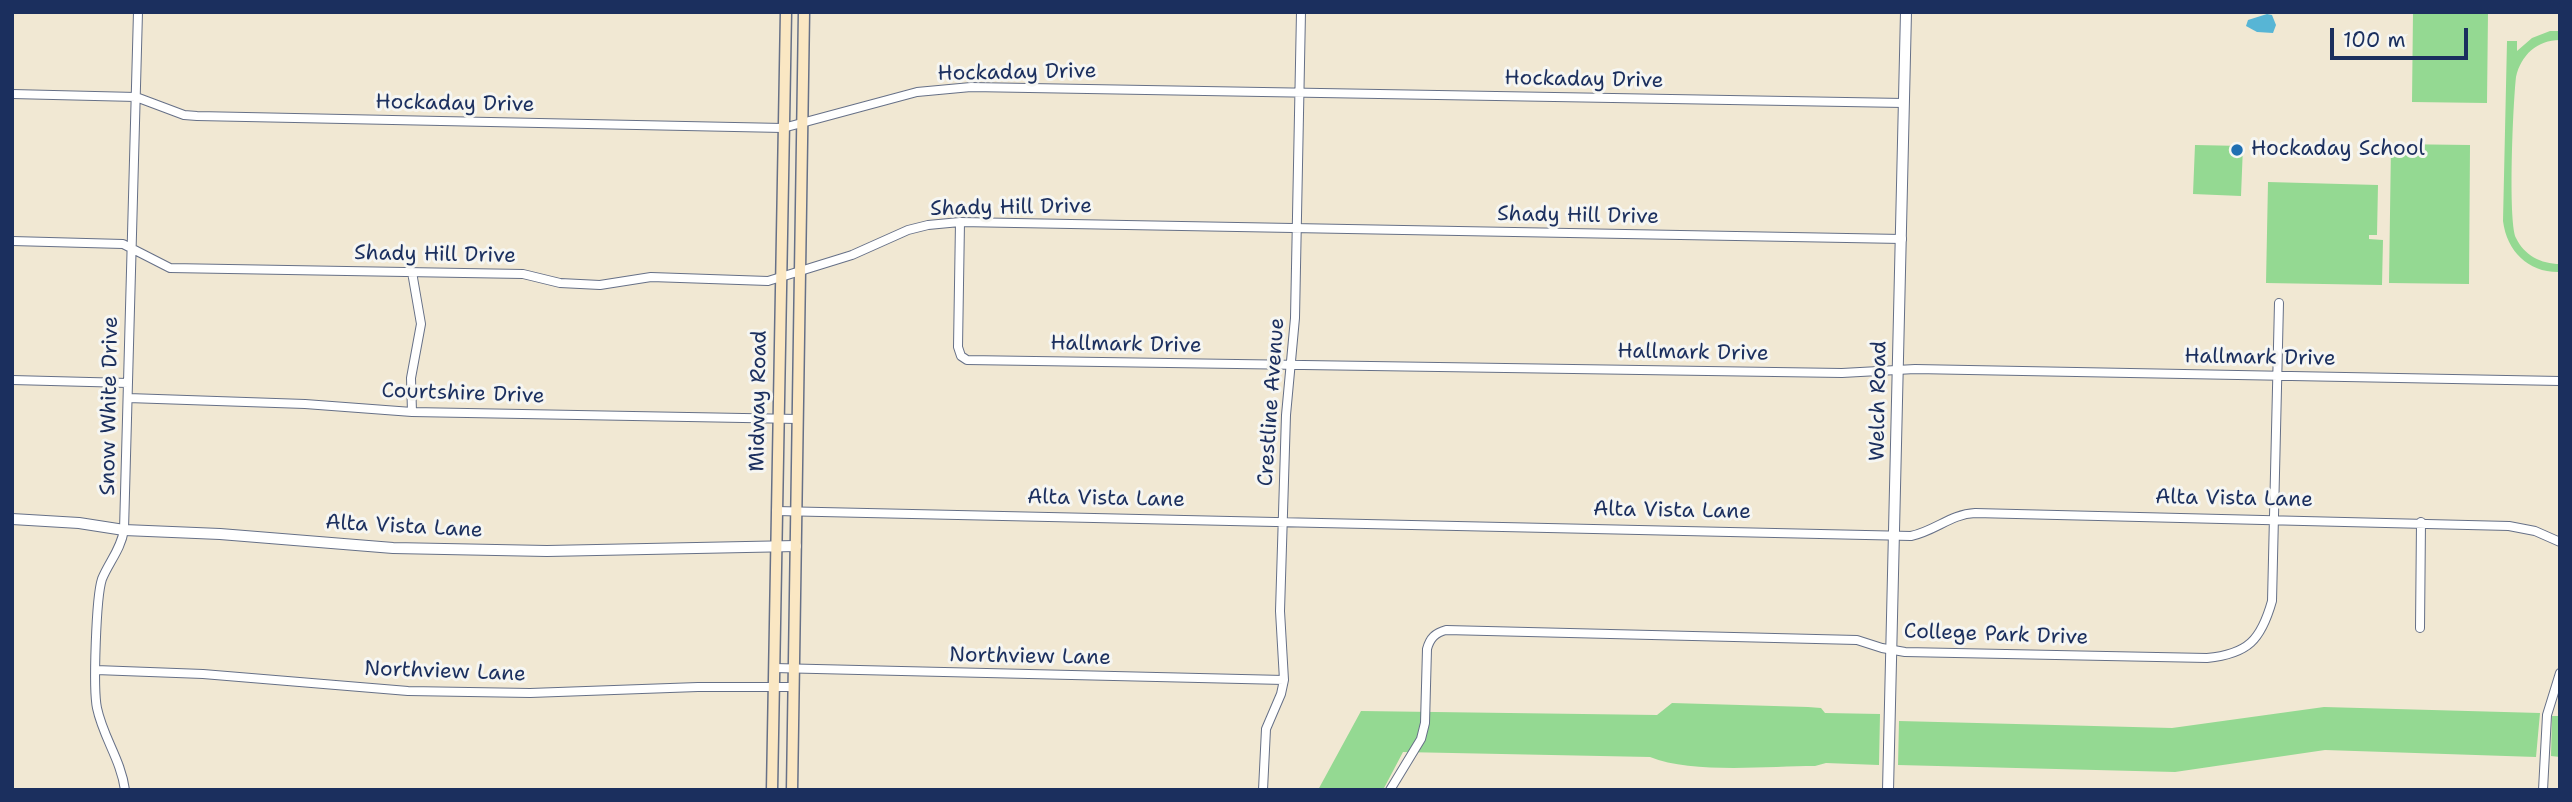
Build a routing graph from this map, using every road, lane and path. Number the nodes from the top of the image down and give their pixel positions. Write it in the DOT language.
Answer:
graph roads {
  1 [pos="138,12"];
  2 [pos="786,12"];
  3 [pos="804,12"];
  4 [pos="1301,12"];
  5 [pos="1906,12"];
  6 [pos="1300,92"];
  7 [pos="12,94"];
  8 [pos="136,97"];
  9 [pos="1904,103"];
  10 [pos="803,122"];
  11 [pos="783,128"];
  12 [pos="960,222"];
  13 [pos="1298,228"];
  14 [pos="1902,239"];
  15 [pos="12,241"];
  16 [pos="131,248"];
  17 [pos="801,269"];
  18 [pos="412,272"];
  19 [pos="780,277"];
  20 [pos="2279,303"];
  21 [pos="1291,365"];
  22 [pos="1899,369"];
  23 [pos="2277,376"];
  24 [pos="12,380"];
  25 [pos="2560,381"];
  26 [pos="128,383"];
  27 [pos="128,398"];
  28 [pos="412,412"];
  29 [pos="778,418"];
  30 [pos="798,419"];
  31 [pos="776,511"];
  32 [pos="796,511"];
  33 [pos="12,519"];
  34 [pos="2274,519"];
  35 [pos="1283,522"];
  36 [pos="2421,522"];
  37 [pos="124,530"];
  38 [pos="1895,536"];
  39 [pos="2560,541"];
  40 [pos="776,545"];
  41 [pos="796,546"];
  42 [pos="2420,628"];
  43 [pos="1893,650"];
  44 [pos="774,668"];
  45 [pos="794,669"];
  46 [pos="96,670"];
  47 [pos="2560,674"];
  48 [pos="1284,680"];
  49 [pos="774,686"];
  50 [pos="793,687"];
  51 [pos="125,790"];
  52 [pos="772,790"];
  53 [pos="792,790"];
  54 [pos="1263,790"];
  55 [pos="1390,790"];
  56 [pos="1888,790"];
  57 [pos="2543,790"];
  1 -- 8 [label="street, Snow White Drive"];
  2 -- 11 [label="main road, Midway Road"];
  3 -- 10 [label="main road, Midway Road"];
  4 -- 6 [label="street, Crestline Avenue"];
  5 -- 9 [label="street, Welch Road"];
  6 -- 9 [label="street, Hockaday Drive"];
  6 -- 10 [label="street, Hockaday Drive"];
  6 -- 13 [label="street, Crestline Avenue"];
  7 -- 8 [label="street, Hockaday Drive"];
  8 -- 11 [label="street, Hockaday Drive"];
  8 -- 16 [label="street, Snow White Drive"];
  9 -- 14 [label="street, Welch Road"];
  10 -- 11 [label="street, Hockaday Drive"];
  10 -- 17 [label="main road, Midway Road"];
  11 -- 19 [label="main road, Midway Road"];
  12 -- 13 [label="street, Shady Hill Drive"];
  12 -- 17 [label="street, Shady Hill Drive"];
  12 -- 21 [label="street, Hallmark Drive"];
  13 -- 14 [label="street, Shady Hill Drive"];
  13 -- 21 [label="street, Crestline Avenue"];
  14 -- 22 [label="street, Welch Road"];
  15 -- 16 [label="street, Shady Hill Drive"];
  16 -- 18 [label="street, Shady Hill Drive"];
  16 -- 26 [label="street, Snow White Drive"];
  17 -- 19 [label="street, Shady Hill Drive"];
  17 -- 30 [label="main road, Midway Road"];
  18 -- 19 [label="street, Shady Hill Drive"];
  18 -- 28 [label="street"];
  19 -- 29 [label="main road, Midway Road"];
  20 -- 23 [label="street, College Park Drive"];
  21 -- 22 [label="street, Hallmark Drive"];
  21 -- 35 [label="street, Crestline Avenue"];
  22 -- 23 [label="street, Hallmark Drive"];
  22 -- 38 [label="street, Welch Road"];
  23 -- 25 [label="street, Hallmark Drive"];
  23 -- 34 [label="street, College Park Drive"];
  24 -- 26 [label="street"];
  26 -- 27 [label="street, Snow White Drive"];
  27 -- 28 [label="street, Courtshire Drive"];
  27 -- 37 [label="street, Snow White Drive"];
  28 -- 29 [label="street, Courtshire Drive"];
  29 -- 30 [label="street, Courtshire Drive"];
  29 -- 31 [label="main road, Midway Road"];
  30 -- 32 [label="main road, Midway Road"];
  31 -- 32 [label="street, Alta Vista Lane"];
  31 -- 40 [label="main road, Midway Road"];
  32 -- 35 [label="street, Alta Vista Lane"];
  32 -- 41 [label="main road, Midway Road"];
  33 -- 37 [label="street, Alta Vista Lane"];
  34 -- 36 [label="street, Alta Vista Lane"];
  34 -- 38 [label="street, Alta Vista Lane"];
  34 -- 43 [label="street, College Park Drive"];
  35 -- 38 [label="street, Alta Vista Lane"];
  35 -- 48 [label="street, Crestline Avenue"];
  36 -- 39 [label="street, Alta Vista Lane"];
  36 -- 42 [label="street"];
  37 -- 40 [label="street, Alta Vista Lane"];
  37 -- 46 [label="street, Snow White Drive"];
  38 -- 43 [label="street, Welch Road"];
  40 -- 41 [label="street, Alta Vista Lane"];
  40 -- 44 [label="main road, Midway Road"];
  41 -- 45 [label="main road, Midway Road"];
  43 -- 55 [label="street, College Park Drive"];
  43 -- 56 [label="street, Welch Road"];
  44 -- 45 [label="street, Northview Lane"];
  44 -- 49 [label="main road, Midway Road"];
  45 -- 48 [label="street, Northview Lane"];
  45 -- 50 [label="main road, Midway Road"];
  46 -- 49 [label="street, Northview Lane"];
  46 -- 51 [label="street, Snow White Drive"];
  47 -- 57 [label="street"];
  48 -- 54 [label="street, Crestline Avenue"];
  49 -- 50 [label="street, Northview Lane"];
  49 -- 52 [label="main road, Midway Road"];
  50 -- 53 [label="main road, Midway Road"];
}
